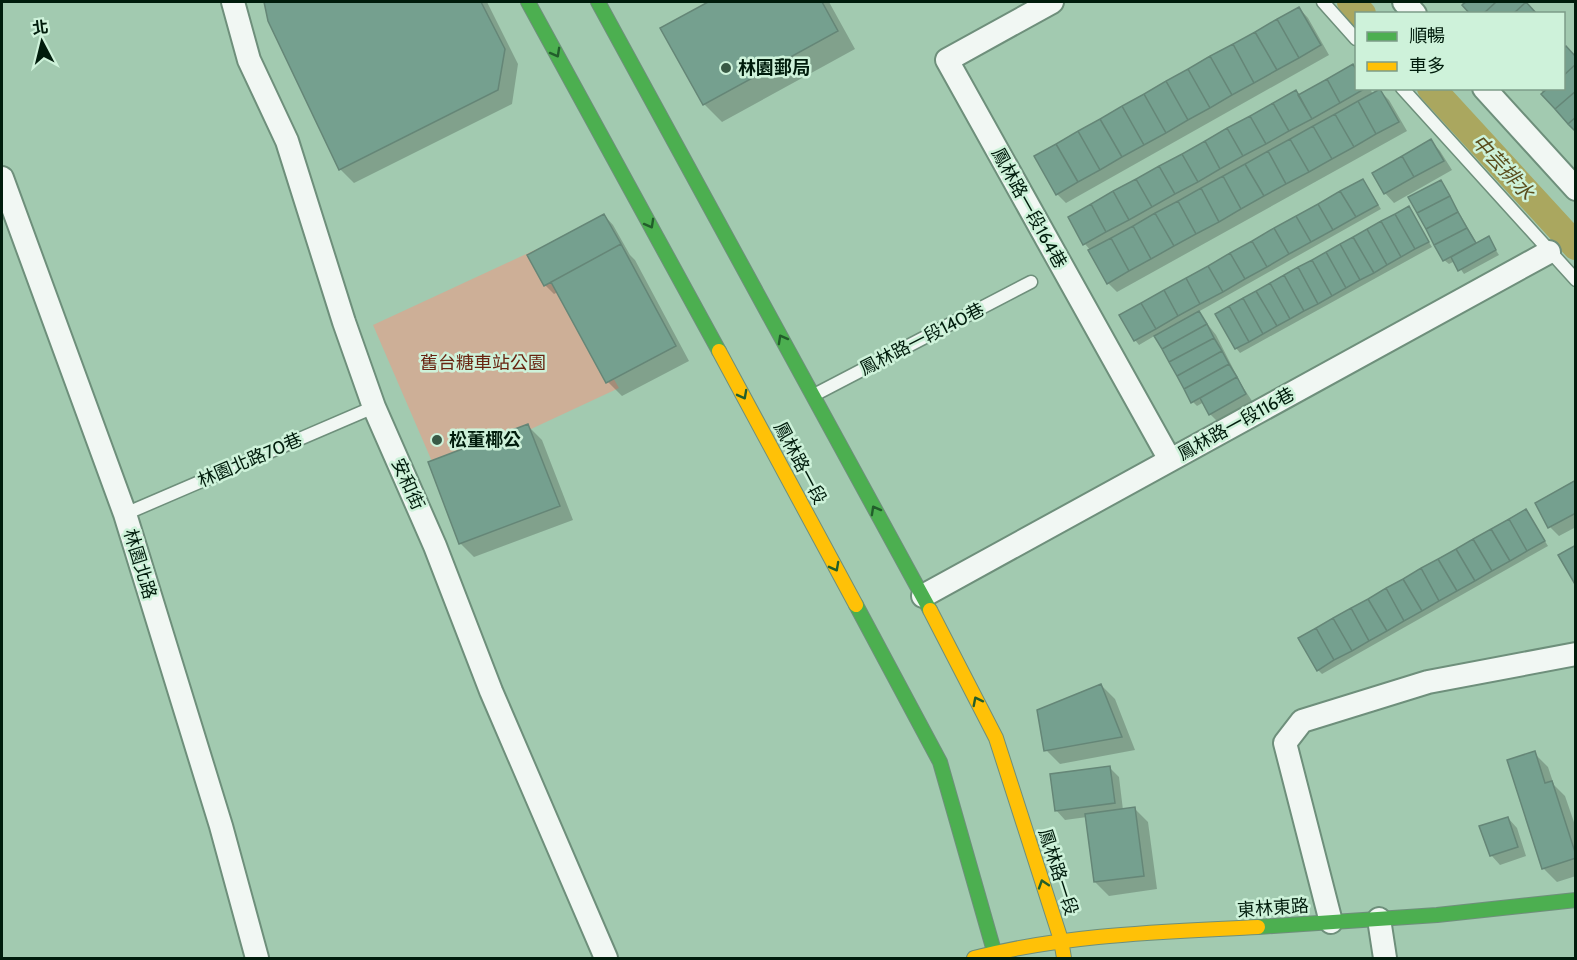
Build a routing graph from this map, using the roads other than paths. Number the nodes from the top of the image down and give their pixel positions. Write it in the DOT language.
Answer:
graph roads {
  1 [pos="232,2"];
  2 [pos="528,2"];
  3 [pos="598,2"];
  4 [pos="1052,2"];
  5 [pos="1323,2"];
  6 [pos="1355,38"];
  7 [pos="1404,90"];
  8 [pos="1486,90"];
  9 [pos="2,178"];
  10 [pos="1575,189"];
  11 [pos="1549,252"];
  12 [pos="1575,280"];
  13 [pos="1031,282"];
  14 [pos="813,396"];
  15 [pos="374,407"];
  16 [pos="1170,460"];
  17 [pos="125,514"];
  18 [pos="923,596"];
  19 [pos="1575,654"];
  20 [pos="1575,900"];
  21 [pos="1379,919"];
  22 [pos="1331,922"];
  23 [pos="1061,940"];
  24 [pos="996,955"];
  25 [pos="257,958"];
  26 [pos="606,958"];
  27 [pos="974,958"];
  28 [pos="1064,958"];
  29 [pos="1385,958"];
  1 -- 15 [label="street, 安和街"];
  2 -- 24 [label="main road, 鳳林路一段, one-way"];
  14 -- 3 [label="main road, 鳳林路一段, one-way"];
  4 -- 16 [label="street, 鳳林路一段164巷"];
  5 -- 6 [label="lane"];
  7 -- 11 [label="lane"];
  8 -- 10 [label="street"];
  9 -- 17 [label="street, 林園北路"];
  11 -- 12 [label="lane"];
  11 -- 16 [label="street, 鳳林路一段116巷"];
  13 -- 14 [label="lane, 鳳林路一段140巷"];
  18 -- 14 [label="main road, 鳳林路一段, one-way"];
  15 -- 17 [label="lane, 林園北路70巷"];
  15 -- 26 [label="street, 安和街"];
  16 -- 18 [label="street, 鳳林路一段116巷"];
  17 -- 25 [label="street, 林園北路"];
  23 -- 18 [label="main road, 鳳林路一段, one-way"];
  19 -- 22 [label="street"];
  20 -- 21 [label="main road, 東林東路"];
  21 -- 22 [label="main road, 東林東路"];
  21 -- 29 [label="street"];
  22 -- 23 [label="main road, 東林東路"];
  23 -- 24 [label="main road, 東林東路"];
  23 -- 28 [label="main road, 鳳林路一段"];
  24 -- 27 [label="main road, 東林東路"];
}
